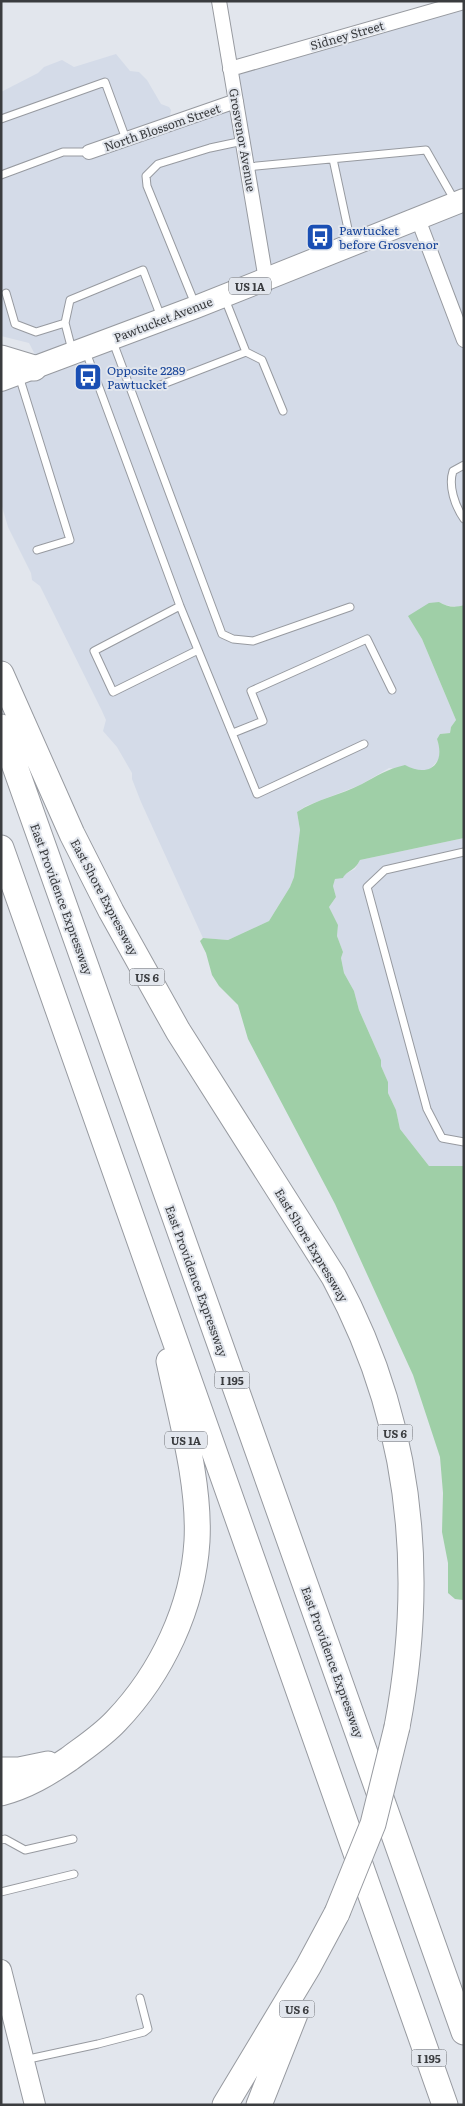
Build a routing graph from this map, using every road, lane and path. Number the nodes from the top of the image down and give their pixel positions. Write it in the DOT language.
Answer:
graph roads {
  1 [pos="219,1"];
  2 [pos="464,2"];
  3 [pos="230,69"];
  4 [pos="236,101"];
  5 [pos="1,118"];
  6 [pos="126,139"];
  7 [pos="243,142"];
  8 [pos="89,152"];
  9 [pos="333,159"];
  10 [pos="247,167"];
  11 [pos="1,175"];
  12 [pos="460,202"];
  13 [pos="418,219"];
  14 [pos="352,245"];
  15 [pos="266,280"];
  16 [pos="6,293"];
  17 [pos="224,296"];
  18 [pos="196,307"];
  19 [pos="162,320"];
  20 [pos="65,324"];
  21 [pos="112,339"];
  22 [pos="464,340"];
  23 [pos="79,351"];
  24 [pos="246,352"];
  25 [pos="14,370"];
  26 [pos="158,386"];
  27 [pos="283,411"];
  28 [pos="464,465"];
  29 [pos="464,519"];
  30 [pos="37,550"];
  31 [pos="180,606"];
  32 [pos="350,607"];
  33 [pos="198,650"];
  34 [pos="1,674"];
  35 [pos="392,690"];
  36 [pos="1,727"];
  37 [pos="233,734"];
  38 [pos="364,744"];
  39 [pos="1,848"];
  40 [pos="464,852"];
  41 [pos="464,1142"];
  42 [pos="148,1261"];
  43 [pos="70,1758"];
  44 [pos="1,1770"];
  45 [pos="1,1793"];
  46 [pos="73,1839"];
  47 [pos="1,1840"];
  48 [pos="74,1874"];
  49 [pos="1,1892"];
  50 [pos="337,1913"];
  51 [pos="1,1970"];
  52 [pos="140,1998"];
  53 [pos="464,2032"];
  54 [pos="24,2060"];
  55 [pos="35,2105"];
  56 [pos="225,2105"];
  57 [pos="259,2105"];
  58 [pos="446,2105"];
  1 -- 3 [label="street, Grosvenor Avenue"];
  2 -- 3 [label="street, Sidney Street"];
  3 -- 4 [label="street, Grosvenor Avenue"];
  4 -- 6 [label="street, North Blossom Street"];
  4 -- 7 [label="street, Grosvenor Avenue"];
  5 -- 6 [label="lane"];
  6 -- 8 [label="street, North Blossom Street"];
  7 -- 10 [label="street, Grosvenor Avenue"];
  7 -- 18 [label="lane"];
  8 -- 11 [label="lane"];
  9 -- 10 [label="lane"];
  9 -- 12 [label="lane"];
  9 -- 14 [label="lane"];
  10 -- 15 [label="street, Grosvenor Avenue"];
  12 -- 13 [label="main road, Pawtucket Avenue / US 1A"];
  13 -- 14 [label="main road, Pawtucket Avenue / US 1A"];
  13 -- 22 [label="street"];
  14 -- 15 [label="main road, Pawtucket Avenue / US 1A"];
  15 -- 17 [label="main road, Pawtucket Avenue / US 1A"];
  16 -- 20 [label="lane"];
  17 -- 18 [label="main road, Pawtucket Avenue / US 1A"];
  17 -- 24 [label="lane"];
  18 -- 19 [label="main road, Pawtucket Avenue / US 1A"];
  19 -- 20 [label="lane"];
  19 -- 21 [label="main road, Pawtucket Avenue / US 1A"];
  20 -- 23 [label="lane"];
  21 -- 23 [label="main road, Pawtucket Avenue / US 1A"];
  21 -- 32 [label="lane"];
  23 -- 25 [label="main road, Pawtucket Avenue / US 1A"];
  23 -- 31 [label="lane"];
  24 -- 26 [label="lane"];
  24 -- 27 [label="lane"];
  25 -- 30 [label="lane"];
  28 -- 29 [label="lane"];
  31 -- 33 [label="lane"];
  31 -- 33 [label="lane"];
  33 -- 37 [label="lane"];
  34 -- 50 [label="highway, East Shore Expressway / US 6, bridge"];
  35 -- 37 [label="lane"];
  36 -- 53 [label="highway, East Providence Expressway / I 195"];
  37 -- 38 [label="lane"];
  39 -- 42 [label="highway, I 195"];
  40 -- 41 [label="lane"];
  42 -- 43 [label="highway, US 1A"];
  42 -- 58 [label="highway, I 195"];
  43 -- 44 [label="highway, US 1A"];
  43 -- 45 [label="highway"];
  46 -- 47 [label="lane"];
  48 -- 49 [label="lane"];
  50 -- 56 [label="highway, East Shore Expressway"];
  50 -- 57 [label="highway, US 6"];
  51 -- 54 [label="main road"];
  52 -- 54 [label="lane"];
  54 -- 55 [label="main road"];
}
